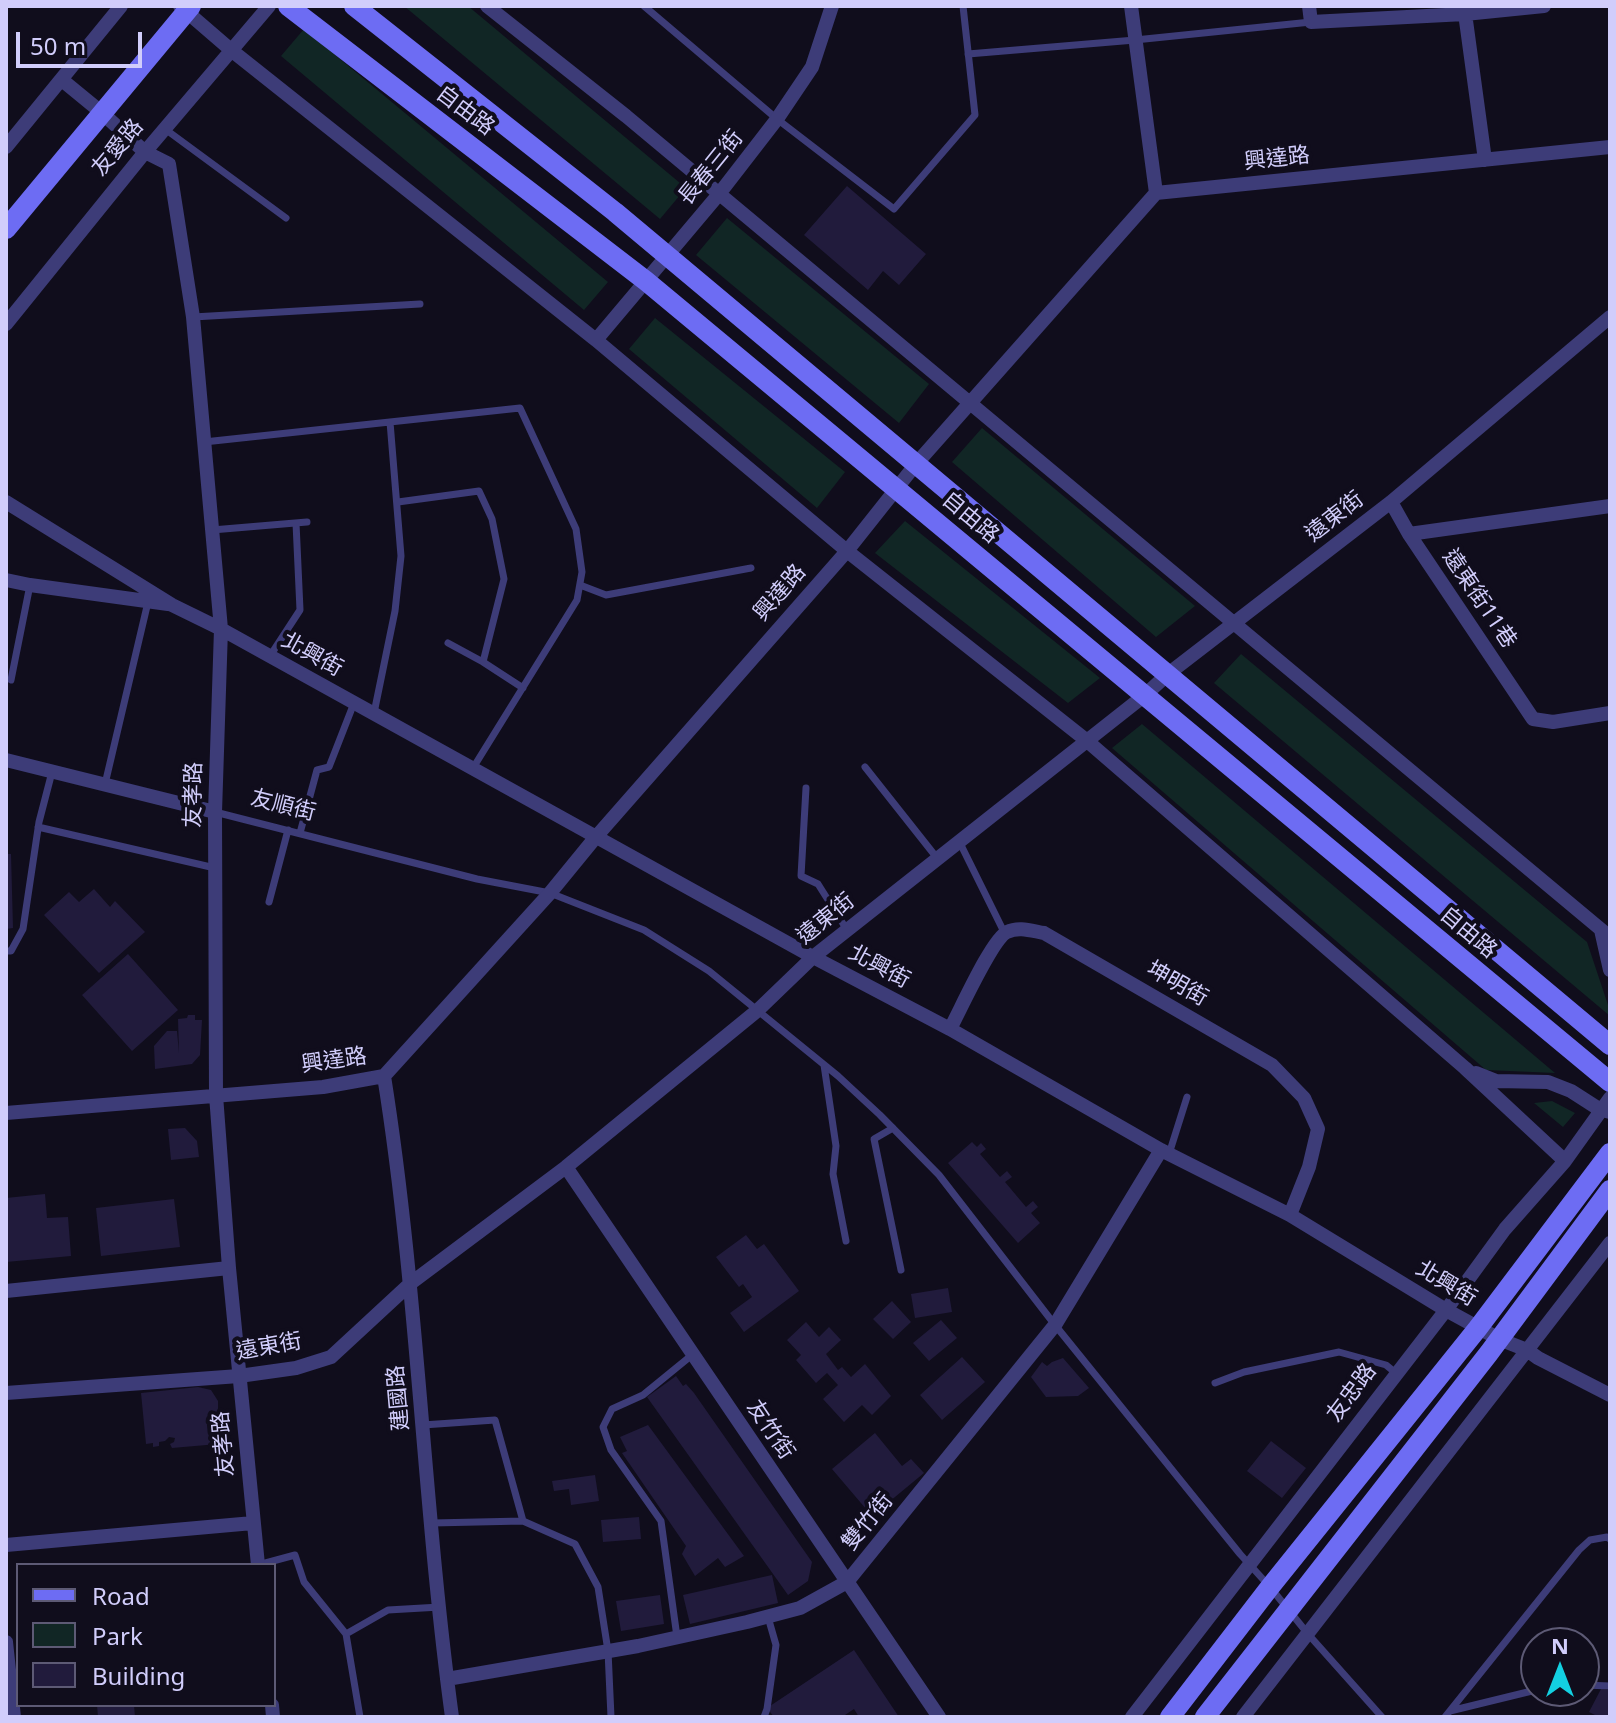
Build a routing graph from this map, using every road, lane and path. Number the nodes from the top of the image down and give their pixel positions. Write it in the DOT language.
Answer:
graph roads {
  1 [pos="121,6"];
  2 [pos="269,6"];
  3 [pos="288,6"];
  4 [pos="354,6"];
  5 [pos="487,6"];
  6 [pos="644,6"];
  7 [pos="832,6"];
  8 [pos="963,6"];
  9 [pos="1131,6"];
  10 [pos="1309,6"];
  11 [pos="1544,6"];
  12 [pos="186,8"];
  13 [pos="1464,10"];
  14 [pos="1311,22"];
  15 [pos="1135,40"];
  16 [pos="231,50"];
  17 [pos="968,54"];
  18 [pos="62,80"];
  19 [pos="101,112"];
  20 [pos="777,119"];
  21 [pos="165,129"];
  22 [pos="6,147"];
  23 [pos="1610,147"];
  24 [pos="145,152"];
  25 [pos="1485,160"];
  26 [pos="1156,193"];
  27 [pos="719,194"];
  28 [pos="286,218"];
  29 [pos="6,229"];
  30 [pos="667,255"];
  31 [pos="646,281"];
  32 [pos="420,304"];
  33 [pos="193,317"];
  34 [pos="1610,317"];
  35 [pos="6,324"];
  36 [pos="596,340"];
  37 [pos="970,403"];
  38 [pos="390,422"];
  39 [pos="204,442"];
  40 [pos="916,464"];
  41 [pos="896,488"];
  42 [pos="6,502"];
  43 [pos="398,502"];
  44 [pos="1391,502"];
  45 [pos="1610,506"];
  46 [pos="307,522"];
  47 [pos="296,523"];
  48 [pos="212,530"];
  49 [pos="1409,534"];
  50 [pos="847,551"];
  51 [pos="751,568"];
  52 [pos="6,580"];
  53 [pos="30,585"];
  54 [pos="580,585"];
  55 [pos="148,602"];
  56 [pos="172,605"];
  57 [pos="1234,623"];
  58 [pos="221,629"];
  59 [pos="448,643"];
  60 [pos="270,656"];
  61 [pos="483,662"];
  62 [pos="1168,674"];
  63 [pos="11,680"];
  64 [pos="523,688"];
  65 [pos="1145,695"];
  66 [pos="354,703"];
  67 [pos="374,713"];
  68 [pos="1610,713"];
  69 [pos="1086,740"];
  70 [pos="6,760"];
  71 [pos="865,767"];
  72 [pos="473,768"];
  73 [pos="52,772"];
  74 [pos="105,784"];
  75 [pos="806,788"];
  76 [pos="215,812"];
  77 [pos="38,827"];
  78 [pos="288,830"];
  79 [pos="300,833"];
  80 [pos="595,838"];
  81 [pos="959,841"];
  82 [pos="937,858"];
  83 [pos="215,868"];
  84 [pos="550,893"];
  85 [pos="269,902"];
  86 [pos="847,930"];
  87 [pos="1004,932"];
  88 [pos="1606,934"];
  89 [pos="6,951"];
  90 [pos="813,957"];
  91 [pos="1610,970"];
  92 [pos="758,1010"];
  93 [pos="950,1029"];
  94 [pos="1610,1045"];
  95 [pos="824,1065"];
  96 [pos="1465,1068"];
  97 [pos="384,1076"];
  98 [pos="1610,1082"];
  99 [pos="216,1095"];
  100 [pos="1187,1097"];
  101 [pos="1607,1107"];
  102 [pos="6,1113"];
  103 [pos="893,1128"];
  104 [pos="1165,1152"];
  105 [pos="1610,1153"];
  106 [pos="1565,1161"];
  107 [pos="566,1167"];
  108 [pos="1610,1190"];
  109 [pos="1290,1215"];
  110 [pos="846,1241"];
  111 [pos="1610,1243"];
  112 [pos="229,1268"];
  113 [pos="901,1270"];
  114 [pos="411,1283"];
  115 [pos="6,1291"];
  116 [pos="1446,1310"];
  117 [pos="1055,1325"];
  118 [pos="1478,1328"];
  119 [pos="1499,1339"];
  120 [pos="1527,1350"];
  121 [pos="692,1355"];
  122 [pos="1397,1374"];
  123 [pos="239,1376"];
  124 [pos="1215,1383"];
  125 [pos="6,1393"];
  126 [pos="1610,1395"];
  127 [pos="423,1425"];
  128 [pos="523,1521"];
  129 [pos="253,1523"];
  130 [pos="432,1523"];
  131 [pos="1610,1539"];
  132 [pos="6,1545"];
  133 [pos="258,1563"];
  134 [pos="265,1563"];
  135 [pos="1251,1564"];
  136 [pos="847,1582"];
  137 [pos="1270,1587"];
  138 [pos="440,1607"];
  139 [pos="1288,1610"];
  140 [pos="768,1617"];
  141 [pos="346,1634"];
  142 [pos="1308,1634"];
  143 [pos="677,1638"];
  144 [pos="6,1642"];
  145 [pos="608,1651"];
  146 [pos="13,1664"];
  147 [pos="447,1679"];
  148 [pos="1520,1694"];
  149 [pos="1448,1714"];
  150 [pos="14,1717"];
  151 [pos="360,1717"];
  152 [pos="452,1717"];
  153 [pos="611,1717"];
  154 [pos="764,1717"];
  155 [pos="939,1717"];
  156 [pos="1132,1717"];
  157 [pos="1170,1717"];
  158 [pos="1205,1717"];
  159 [pos="1243,1717"];
  160 [pos="1382,1717"];
  1 -- 18 [label="street"];
  2 -- 16 [label="street, 友愛路"];
  3 -- 31 [label="street, 自由路"];
  4 -- 30 [label="street, 自由路"];
  5 -- 27 [label="street"];
  6 -- 20 [label="lane"];
  7 -- 20 [label="street, 長春三街"];
  8 -- 17 [label="lane"];
  9 -- 15 [label="street"];
  10 -- 14 [label="street"];
  11 -- 13 [label="street"];
  12 -- 16 [label="street"];
  12 -- 19 [label="street, 友愛路"];
  13 -- 14 [label="street"];
  13 -- 25 [label="street"];
  14 -- 15 [label="lane"];
  15 -- 17 [label="lane"];
  15 -- 26 [label="street"];
  16 -- 21 [label="street, 友愛路"];
  16 -- 36 [label="street"];
  17 -- 20 [label="lane"];
  18 -- 19 [label="street, 友孝路"];
  18 -- 22 [label="street"];
  19 -- 24 [label="street, 友孝路"];
  19 -- 29 [label="street, 友愛路"];
  20 -- 27 [label="street, 長春三街"];
  21 -- 24 [label="street, 友愛路"];
  21 -- 28 [label="lane"];
  23 -- 25 [label="street, 興達路"];
  24 -- 33 [label="street, 友孝路"];
  24 -- 35 [label="street, 友愛路"];
  25 -- 26 [label="street, 興達路"];
  26 -- 37 [label="street, 興達路"];
  27 -- 30 [label="street, 長春三街"];
  27 -- 37 [label="street"];
  30 -- 31 [label="street, 長春三街"];
  30 -- 40 [label="street, 自由路"];
  31 -- 36 [label="street, 長春三街"];
  31 -- 41 [label="street, 自由路"];
  32 -- 33 [label="lane"];
  33 -- 39 [label="street, 友孝路"];
  34 -- 44 [label="street, 遠東街"];
  36 -- 50 [label="street"];
  37 -- 40 [label="street, 興達路"];
  37 -- 57 [label="street"];
  38 -- 39 [label="lane"];
  38 -- 43 [label="lane"];
  38 -- 54 [label="lane"];
  39 -- 48 [label="street, 友孝路"];
  40 -- 41 [label="street, 興達路"];
  40 -- 62 [label="street, 自由路"];
  41 -- 50 [label="street, 興達路"];
  41 -- 65 [label="street, 自由路"];
  42 -- 56 [label="street, 北興街"];
  43 -- 61 [label="lane"];
  43 -- 67 [label="lane"];
  44 -- 49 [label="street, 遠東街11巷"];
  44 -- 57 [label="street, 遠東街"];
  45 -- 49 [label="street"];
  46 -- 47 [label="lane"];
  47 -- 48 [label="lane"];
  47 -- 60 [label="lane"];
  48 -- 58 [label="street, 友孝路"];
  49 -- 68 [label="street, 遠東街11巷"];
  50 -- 69 [label="street"];
  50 -- 80 [label="street, 興達路"];
  51 -- 54 [label="lane"];
  52 -- 53 [label="street"];
  53 -- 55 [label="street"];
  53 -- 63 [label="lane"];
  54 -- 64 [label="lane"];
  55 -- 56 [label="street"];
  55 -- 74 [label="lane"];
  56 -- 58 [label="street, 北興街"];
  57 -- 62 [label="street, 遠東街"];
  57 -- 88 [label="street"];
  58 -- 60 [label="street, 北興街"];
  58 -- 76 [label="street, 友孝路"];
  59 -- 61 [label="lane"];
  60 -- 66 [label="street, 北興街"];
  61 -- 64 [label="lane"];
  62 -- 65 [label="street, 遠東街"];
  62 -- 94 [label="street, 自由路"];
  64 -- 72 [label="lane"];
  65 -- 69 [label="street, 遠東街"];
  65 -- 98 [label="street, 自由路"];
  66 -- 67 [label="street, 北興街"];
  66 -- 79 [label="lane"];
  67 -- 72 [label="street, 北興街"];
  69 -- 81 [label="street, 遠東街"];
  69 -- 96 [label="street"];
  70 -- 73 [label="street, 友順街"];
  71 -- 82 [label="lane"];
  72 -- 80 [label="street, 北興街"];
  73 -- 74 [label="street, 友順街"];
  73 -- 77 [label="lane"];
  74 -- 76 [label="street, 友順街"];
  75 -- 86 [label="lane"];
  76 -- 78 [label="lane, 友順街"];
  76 -- 83 [label="street, 友孝路"];
  77 -- 83 [label="lane"];
  77 -- 89 [label="lane"];
  78 -- 79 [label="lane, 友順街"];
  78 -- 85 [label="lane"];
  79 -- 84 [label="lane, 友順街"];
  80 -- 84 [label="street, 興達路"];
  80 -- 90 [label="street, 北興街"];
  81 -- 82 [label="street, 遠東街"];
  81 -- 87 [label="lane"];
  82 -- 86 [label="street, 遠東街"];
  83 -- 99 [label="street, 友孝路"];
  84 -- 92 [label="lane, 友順街"];
  84 -- 97 [label="street, 興達路"];
  86 -- 90 [label="street, 遠東街"];
  87 -- 93 [label="street"];
  87 -- 109 [label="street, 坤明街"];
  88 -- 91 [label="street"];
  90 -- 92 [label="street, 遠東街"];
  90 -- 93 [label="street, 北興街"];
  92 -- 95 [label="lane, 友順街"];
  92 -- 107 [label="street, 遠東街"];
  93 -- 104 [label="street, 北興街"];
  95 -- 103 [label="lane, 友順街"];
  95 -- 110 [label="lane"];
  96 -- 101 [label="street"];
  96 -- 106 [label="street"];
  97 -- 99 [label="street, 興達路"];
  97 -- 114 [label="street, 建國路"];
  99 -- 102 [label="street, 興達路"];
  99 -- 112 [label="street, 友孝路"];
  100 -- 104 [label="lane"];
  101 -- 106 [label="street, 友忠路"];
  103 -- 113 [label="lane"];
  103 -- 117 [label="lane, 友順街"];
  104 -- 109 [label="street, 北興街"];
  104 -- 117 [label="street, 雙竹街"];
  105 -- 118 [label="street"];
  106 -- 116 [label="street, 友忠路"];
  107 -- 114 [label="street, 遠東街"];
  107 -- 121 [label="street, 友竹街"];
  108 -- 119 [label="street"];
  109 -- 116 [label="street, 北興街"];
  111 -- 120 [label="street"];
  112 -- 115 [label="street"];
  112 -- 123 [label="street, 友孝路"];
  114 -- 123 [label="street, 遠東街"];
  114 -- 127 [label="street, 建國路"];
  116 -- 118 [label="street, 北興街"];
  116 -- 122 [label="street, 友忠路"];
  117 -- 135 [label="lane, 友順街"];
  117 -- 136 [label="street, 雙竹街"];
  118 -- 119 [label="street, 北興街"];
  118 -- 137 [label="street"];
  119 -- 120 [label="street, 北興街"];
  119 -- 139 [label="street"];
  120 -- 126 [label="street, 北興街"];
  120 -- 142 [label="street"];
  121 -- 136 [label="street, 友竹街"];
  121 -- 143 [label="lane"];
  122 -- 124 [label="lane"];
  122 -- 135 [label="street, 友忠路"];
  123 -- 125 [label="street, 遠東街"];
  123 -- 129 [label="street, 友孝路"];
  127 -- 128 [label="lane"];
  127 -- 130 [label="street, 建國路"];
  128 -- 130 [label="lane"];
  128 -- 145 [label="lane"];
  129 -- 132 [label="street"];
  129 -- 133 [label="street, 友孝路"];
  130 -- 138 [label="street, 建國路"];
  131 -- 149 [label="lane"];
  134 -- 141 [label="lane"];
  135 -- 137 [label="lane, 友順街"];
  135 -- 156 [label="street, 友忠路"];
  136 -- 140 [label="street, 雙竹街"];
  136 -- 155 [label="street, 友竹街"];
  137 -- 139 [label="lane, 友順街"];
  137 -- 157 [label="street"];
  138 -- 141 [label="lane"];
  138 -- 147 [label="street, 建國路"];
  139 -- 142 [label="lane, 友順街"];
  139 -- 158 [label="street"];
  140 -- 143 [label="street, 雙竹街"];
  140 -- 154 [label="lane"];
  141 -- 151 [label="lane"];
  142 -- 159 [label="street"];
  142 -- 160 [label="lane, 友順街"];
  143 -- 145 [label="street, 雙竹街"];
  144 -- 146 [label="street"];
  145 -- 147 [label="street, 雙竹街"];
  145 -- 153 [label="lane"];
  146 -- 150 [label="street"];
  147 -- 152 [label="street, 建國路"];
  148 -- 149 [label="lane"];
}
